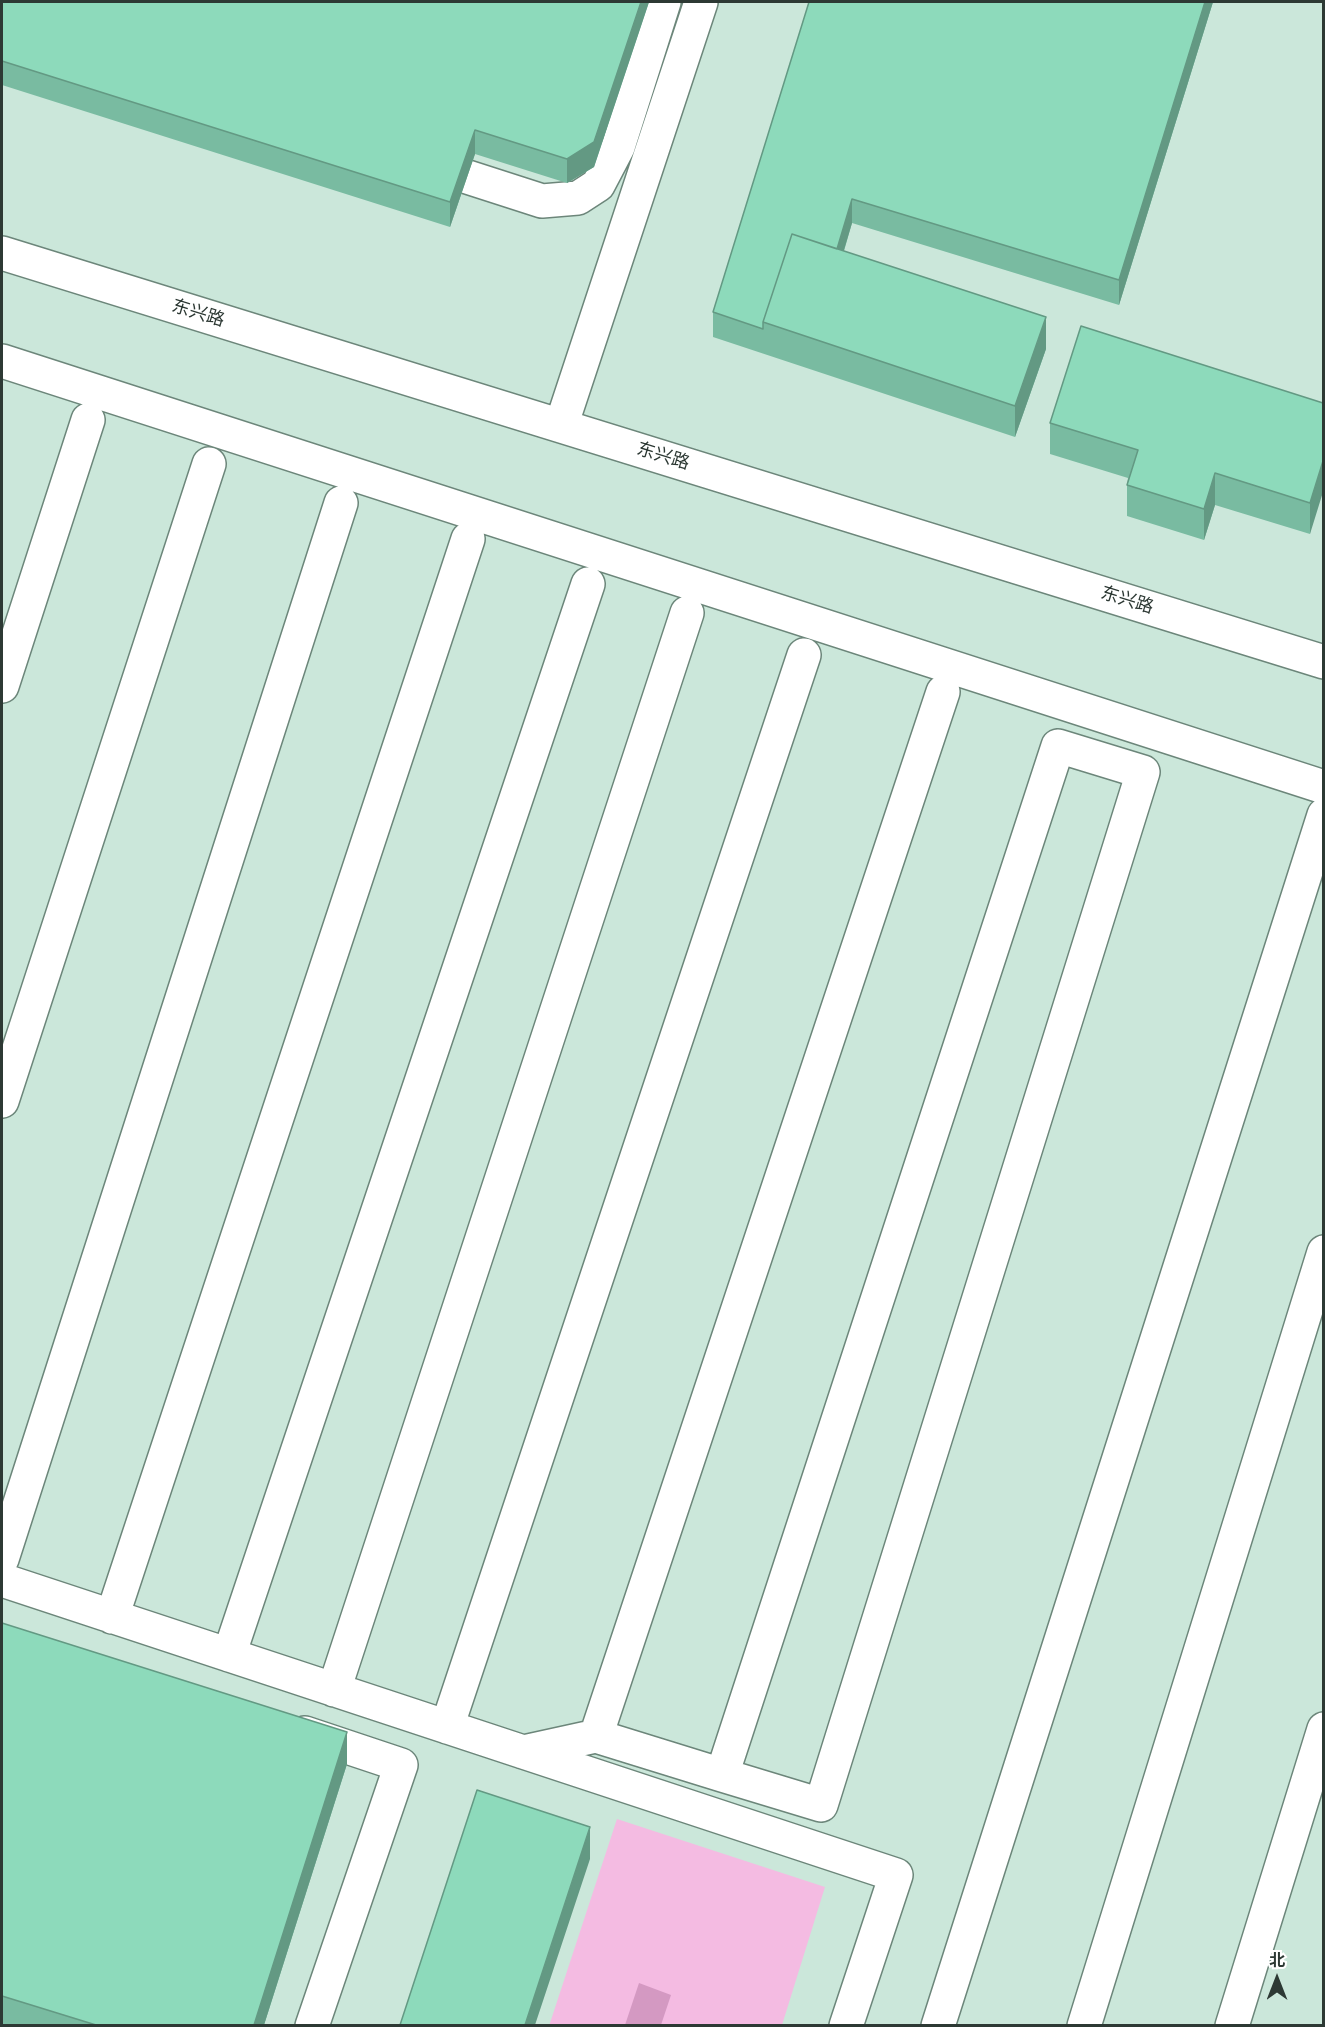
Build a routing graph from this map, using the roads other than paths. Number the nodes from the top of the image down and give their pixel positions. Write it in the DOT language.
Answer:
graph roads {
  1 [pos="664,2"];
  2 [pos="702,2"];
  3 [pos="471,142"];
  4 [pos="393,154"];
  5 [pos="461,175"];
  6 [pos="2,253"];
  7 [pos="2,362"];
  8 [pos="88,420"];
  9 [pos="561,426"];
  10 [pos="209,464"];
  11 [pos="341,503"];
  12 [pos="468,539"];
  13 [pos="588,584"];
  14 [pos="687,613"];
  15 [pos="804,656"];
  16 [pos="1323,662"];
  17 [pos="2,686"];
  18 [pos="943,692"];
  19 [pos="1323,786"];
  20 [pos="1323,815"];
  21 [pos="2,1101"];
  22 [pos="1323,1252"];
  23 [pos="2,1559"];
  24 [pos="2,1580"];
  25 [pos="112,1617"];
  26 [pos="229,1655"];
  27 [pos="334,1690"];
  28 [pos="279,1725"];
  29 [pos="447,1727"];
  30 [pos="1323,1730"];
  31 [pos="596,1736"];
  32 [pos="523,1752"];
  33 [pos="722,1775"];
  34 [pos="312,2025"];
  35 [pos="846,2025"];
  36 [pos="938,2025"];
  37 [pos="1084,2025"];
  38 [pos="1232,2025"];
  1 -- 5 [label="street"];
  2 -- 9 [label="street"];
  3 -- 5 [label="street"];
  4 -- 5 [label="street"];
  6 -- 9 [label="street, 东兴路"];
  7 -- 19 [label="street"];
  8 -- 17 [label="street"];
  9 -- 16 [label="street, 东兴路"];
  10 -- 21 [label="street"];
  11 -- 23 [label="street"];
  12 -- 25 [label="street"];
  13 -- 26 [label="street"];
  14 -- 27 [label="street"];
  15 -- 29 [label="street"];
  18 -- 31 [label="street"];
  20 -- 36 [label="street"];
  22 -- 37 [label="street"];
  24 -- 25 [label="street"];
  25 -- 26 [label="street"];
  26 -- 27 [label="street"];
  27 -- 29 [label="street"];
  28 -- 34 [label="street"];
  29 -- 32 [label="street"];
  30 -- 38 [label="street"];
  31 -- 32 [label="street"];
  31 -- 33 [label="street"];
  32 -- 35 [label="street"];
  33 -- 33 [label="street"];
}
